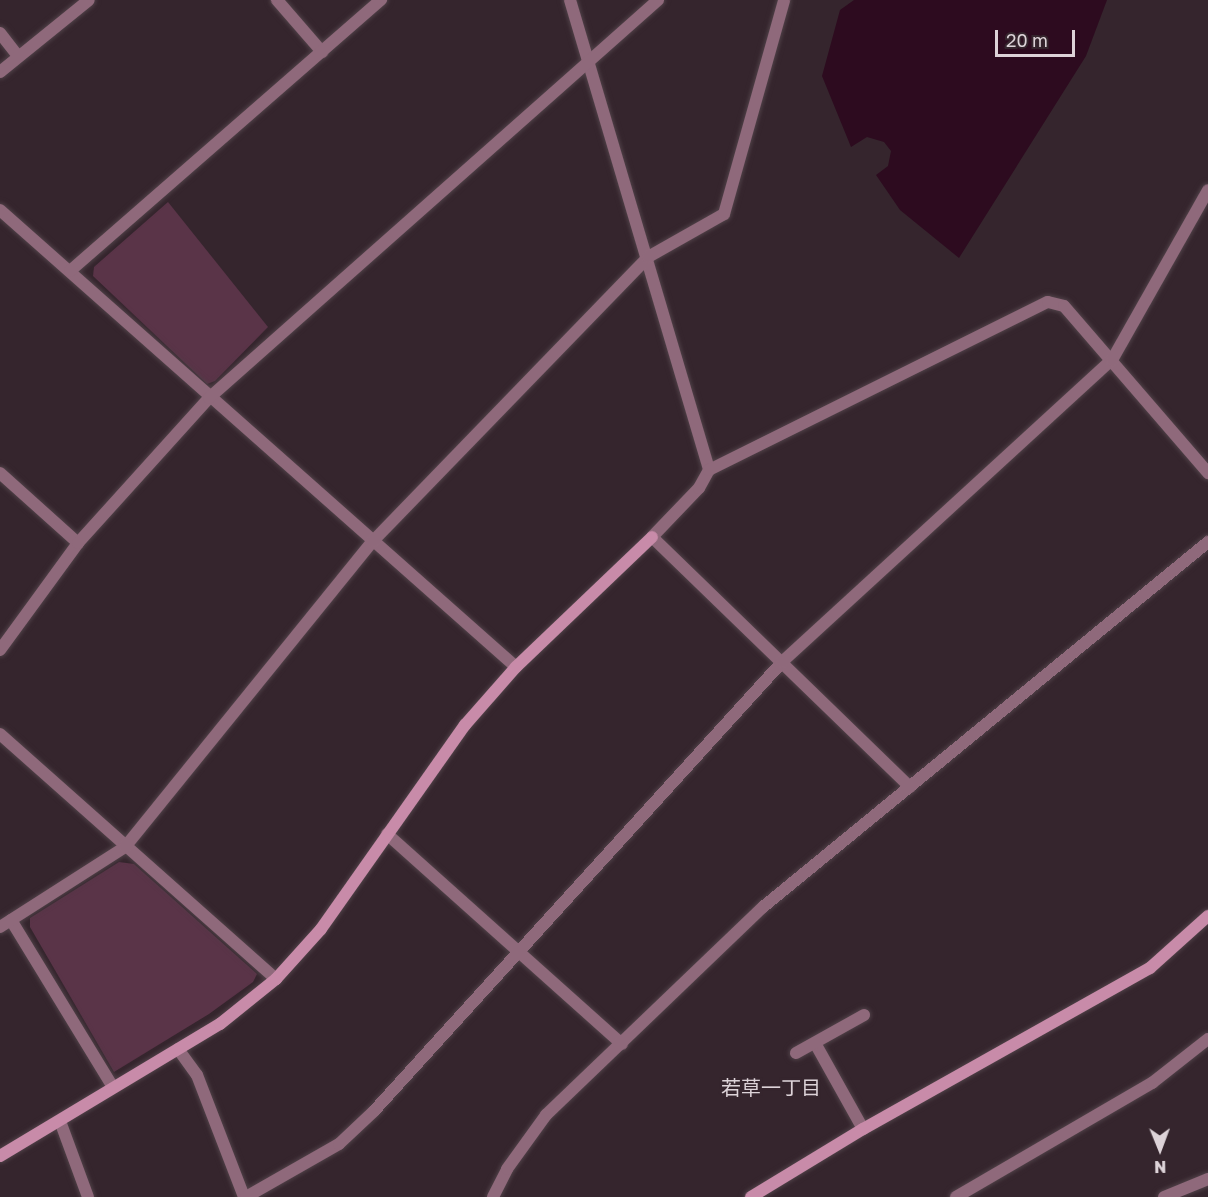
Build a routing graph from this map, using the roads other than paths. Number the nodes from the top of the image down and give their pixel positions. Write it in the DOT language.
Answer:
graph roads {
  1 [pos="89,0"];
  2 [pos="277,0"];
  3 [pos="381,0"];
  4 [pos="570,0"];
  5 [pos="658,0"];
  6 [pos="784,0"];
  7 [pos="0,33"];
  8 [pos="322,52"];
  9 [pos="18,56"];
  10 [pos="588,61"];
  11 [pos="0,72"];
  12 [pos="1208,190"];
  13 [pos="0,210"];
  14 [pos="648,257"];
  15 [pos="70,271"];
  16 [pos="1112,360"];
  17 [pos="209,398"];
  18 [pos="709,470"];
  19 [pos="0,473"];
  20 [pos="1208,473"];
  21 [pos="652,537"];
  22 [pos="373,541"];
  23 [pos="1208,542"];
  24 [pos="78,543"];
  25 [pos="0,650"];
  26 [pos="783,661"];
  27 [pos="516,667"];
  28 [pos="0,734"];
  29 [pos="910,787"];
  30 [pos="387,834"];
  31 [pos="125,847"];
  32 [pos="1208,916"];
  33 [pos="11,920"];
  34 [pos="0,927"];
  35 [pos="518,949"];
  36 [pos="276,979"];
  37 [pos="864,1015"];
  38 [pos="1208,1038"];
  39 [pos="815,1043"];
  40 [pos="622,1044"];
  41 [pos="178,1049"];
  42 [pos="796,1053"];
  43 [pos="113,1087"];
  44 [pos="60,1121"];
  45 [pos="863,1129"];
  46 [pos="0,1156"];
  47 [pos="1208,1179"];
  48 [pos="770,1192"];
  49 [pos="88,1197"];
  50 [pos="245,1197"];
  51 [pos="493,1197"];
  52 [pos="751,1197"];
  53 [pos="956,1197"];
  54 [pos="1164,1197"];
  1 -- 9 [label="street"];
  2 -- 8 [label="street"];
  3 -- 8 [label="street"];
  4 -- 10 [label="street"];
  5 -- 10 [label="street"];
  6 -- 14 [label="street"];
  7 -- 9 [label="street"];
  8 -- 15 [label="street"];
  9 -- 11 [label="street"];
  10 -- 14 [label="street"];
  10 -- 17 [label="street"];
  12 -- 16 [label="street"];
  13 -- 15 [label="street"];
  14 -- 18 [label="street"];
  14 -- 22 [label="street"];
  15 -- 17 [label="street"];
  16 -- 18 [label="street"];
  16 -- 20 [label="street"];
  16 -- 26 [label="street"];
  17 -- 22 [label="street"];
  17 -- 24 [label="street"];
  18 -- 21 [label="street"];
  19 -- 24 [label="street"];
  21 -- 26 [label="street"];
  21 -- 27 [label="street"];
  22 -- 27 [label="street"];
  22 -- 31 [label="street"];
  23 -- 29 [label="street"];
  24 -- 25 [label="street"];
  26 -- 29 [label="street"];
  26 -- 35 [label="street"];
  27 -- 30 [label="street"];
  28 -- 31 [label="street"];
  29 -- 40 [label="street"];
  30 -- 35 [label="street"];
  30 -- 36 [label="street"];
  31 -- 33 [label="street"];
  31 -- 36 [label="street"];
  32 -- 45 [label="street"];
  33 -- 34 [label="street"];
  33 -- 43 [label="street"];
  35 -- 40 [label="street"];
  35 -- 50 [label="street"];
  36 -- 41 [label="street"];
  37 -- 39 [label="street"];
  38 -- 53 [label="street"];
  39 -- 42 [label="street"];
  39 -- 45 [label="street"];
  40 -- 51 [label="street"];
  41 -- 43 [label="street"];
  41 -- 50 [label="street"];
  43 -- 44 [label="street"];
  44 -- 46 [label="street"];
  44 -- 49 [label="street"];
  45 -- 48 [label="street"];
  47 -- 54 [label="street"];
  48 -- 52 [label="street"];
}
